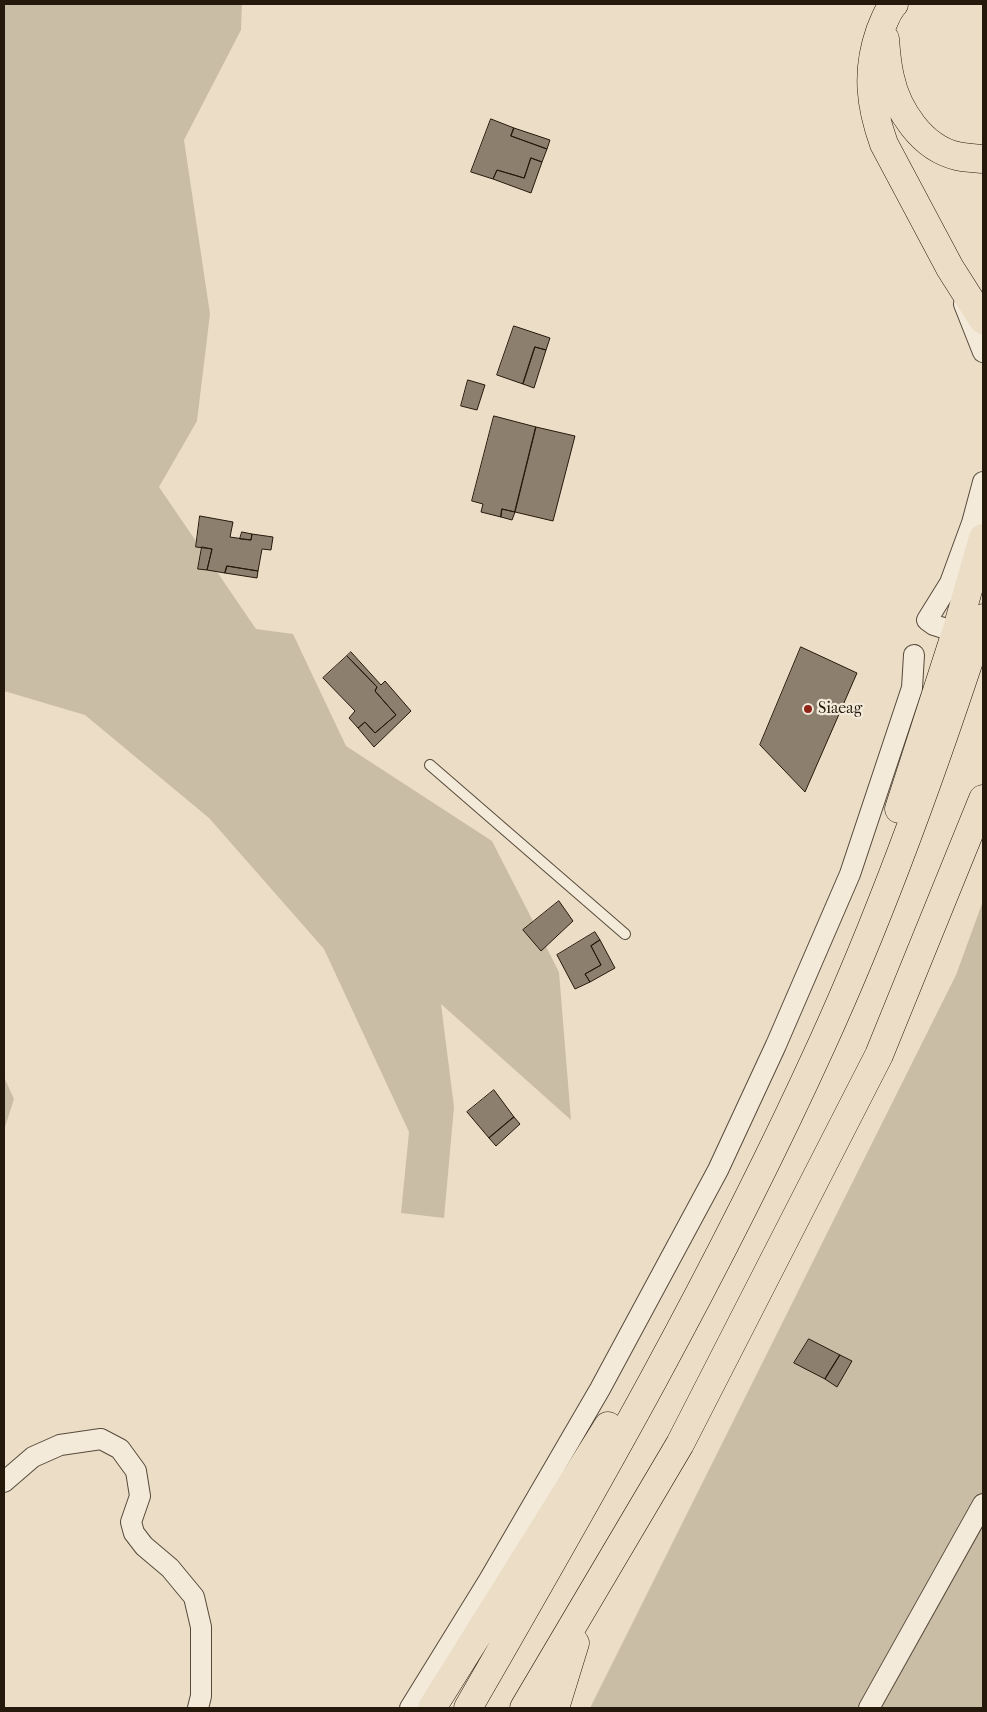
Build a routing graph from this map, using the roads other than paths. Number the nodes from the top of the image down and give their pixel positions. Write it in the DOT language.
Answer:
graph roads {
  1 [pos="888,14"];
  2 [pos="983,160"];
  3 [pos="950,268"];
  4 [pos="983,320"];
  5 [pos="983,352"];
  6 [pos="983,482"];
  7 [pos="983,538"];
  8 [pos="983,618"];
  9 [pos="956,632"];
  10 [pos="914,655"];
  11 [pos="430,764"];
  12 [pos="981,802"];
  13 [pos="625,934"];
  14 [pos="823,1043"];
  15 [pos="708,1277"];
  16 [pos="4,1482"];
  17 [pos="983,1504"];
  18 [pos="589,1600"];
  19 [pos="198,1708"];
  20 [pos="410,1708"];
  21 [pos="432,1708"];
  22 [pos="468,1708"];
  23 [pos="524,1708"];
  24 [pos="554,1708"];
  25 [pos="869,1708"];
  1 -- 2 [label="highway"];
  1 -- 3 [label="highway"];
  3 -- 4 [label="highway"];
  3 -- 5 [label="street"];
  6 -- 9 [label="street"];
  7 -- 9 [label="highway"];
  8 -- 14 [label="highway"];
  9 -- 14 [label="highway"];
  10 -- 20 [label="street"];
  11 -- 13 [label="lane"];
  12 -- 18 [label="highway"];
  14 -- 15 [label="highway"];
  15 -- 21 [label="highway"];
  15 -- 22 [label="highway"];
  16 -- 19 [label="street"];
  17 -- 25 [label="street"];
  18 -- 23 [label="highway"];
  18 -- 24 [label="highway"];
}
